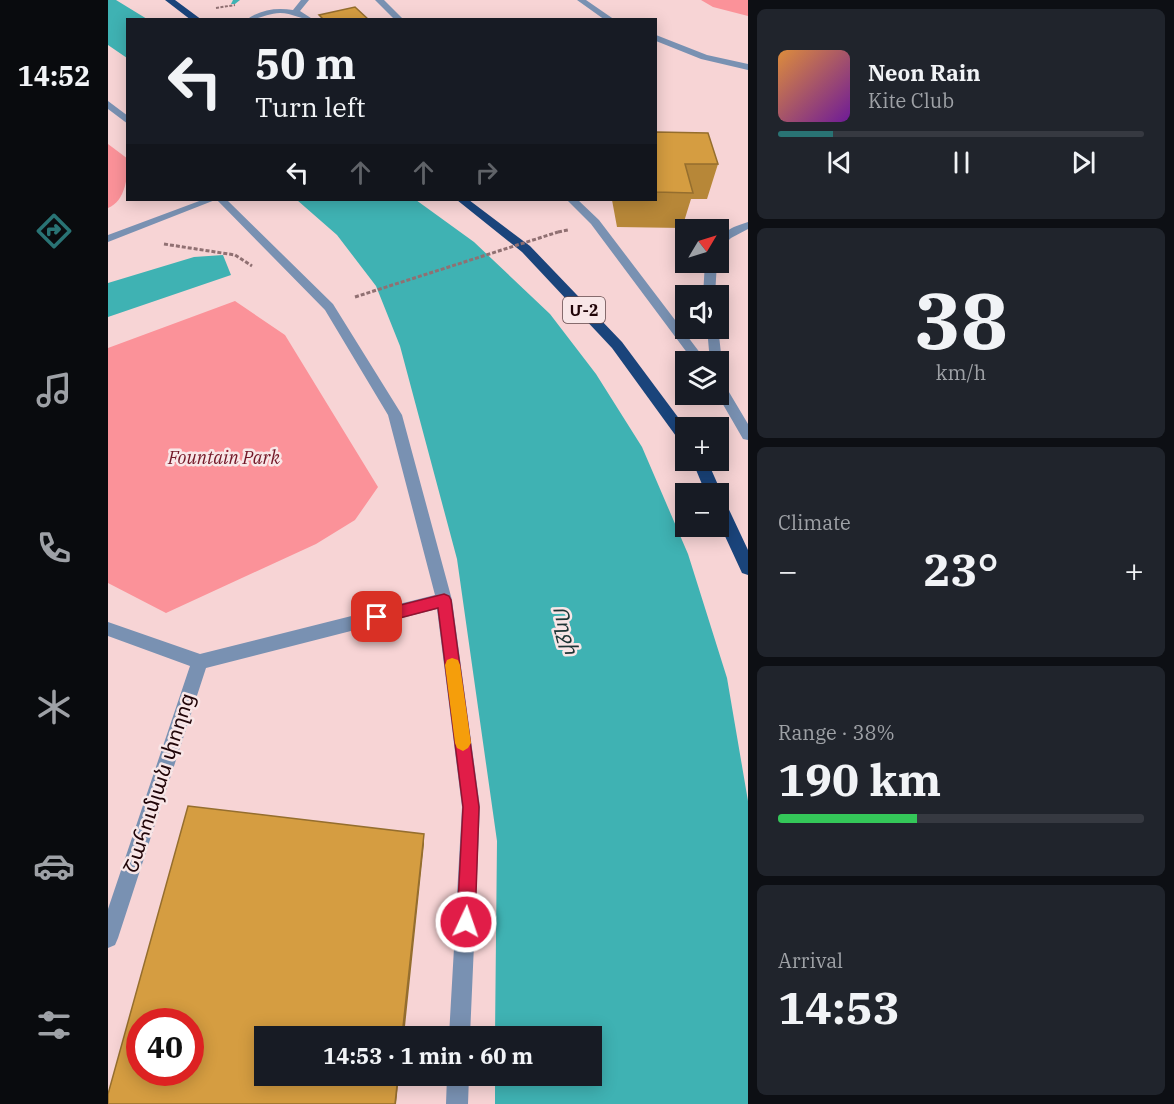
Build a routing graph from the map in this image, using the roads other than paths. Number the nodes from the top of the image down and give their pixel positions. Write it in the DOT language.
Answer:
graph roads {
  1 [pos="169,0"];
  2 [pos="305,0"];
  3 [pos="379,0"];
  4 [pos="581,0"];
  5 [pos="295,12"];
  6 [pos="197,18"];
  7 [pos="251,18"];
  8 [pos="306,18"];
  9 [pos="398,18"];
  10 [pos="608,18"];
  11 [pos="657,38"];
  12 [pos="748,67"];
  13 [pos="108,105"];
  14 [pos="126,119"];
  15 [pos="207,201"];
  16 [pos="223,201"];
  17 [pos="463,201"];
  18 [pos="574,201"];
  19 [pos="748,225"];
  20 [pos="729,235"];
  21 [pos="108,239"];
  22 [pos="693,351"];
  23 [pos="729,402"];
  24 [pos="675,424"];
  25 [pos="748,435"];
  26 [pos="729,527"];
  27 [pos="748,568"];
  28 [pos="444,600"];
  29 [pos="108,629"];
  30 [pos="200,662"];
  31 [pos="108,938"];
  32 [pos="460,1026"];
  33 [pos="458,1086"];
  34 [pos="457,1104"];
  1 -- 6 [label="highway"];
  2 -- 5 [label="street"];
  3 -- 9 [label="street"];
  4 -- 10 [label="street"];
  5 -- 7 [label="street"];
  5 -- 8 [label="street"];
  11 -- 12 [label="street"];
  13 -- 14 [label="street"];
  15 -- 21 [label="street"];
  16 -- 28 [label="street"];
  17 -- 24 [label="highway, Մ-2"];
  18 -- 22 [label="street"];
  19 -- 20 [label="street"];
  23 -- 25 [label="street"];
  26 -- 27 [label="highway"];
  28 -- 30 [label="street"];
  28 -- 32 [label="street"];
  29 -- 30 [label="street"];
  30 -- 31 [label="street, Շահումյան փողոց"];
  33 -- 34 [label="street"];
}
